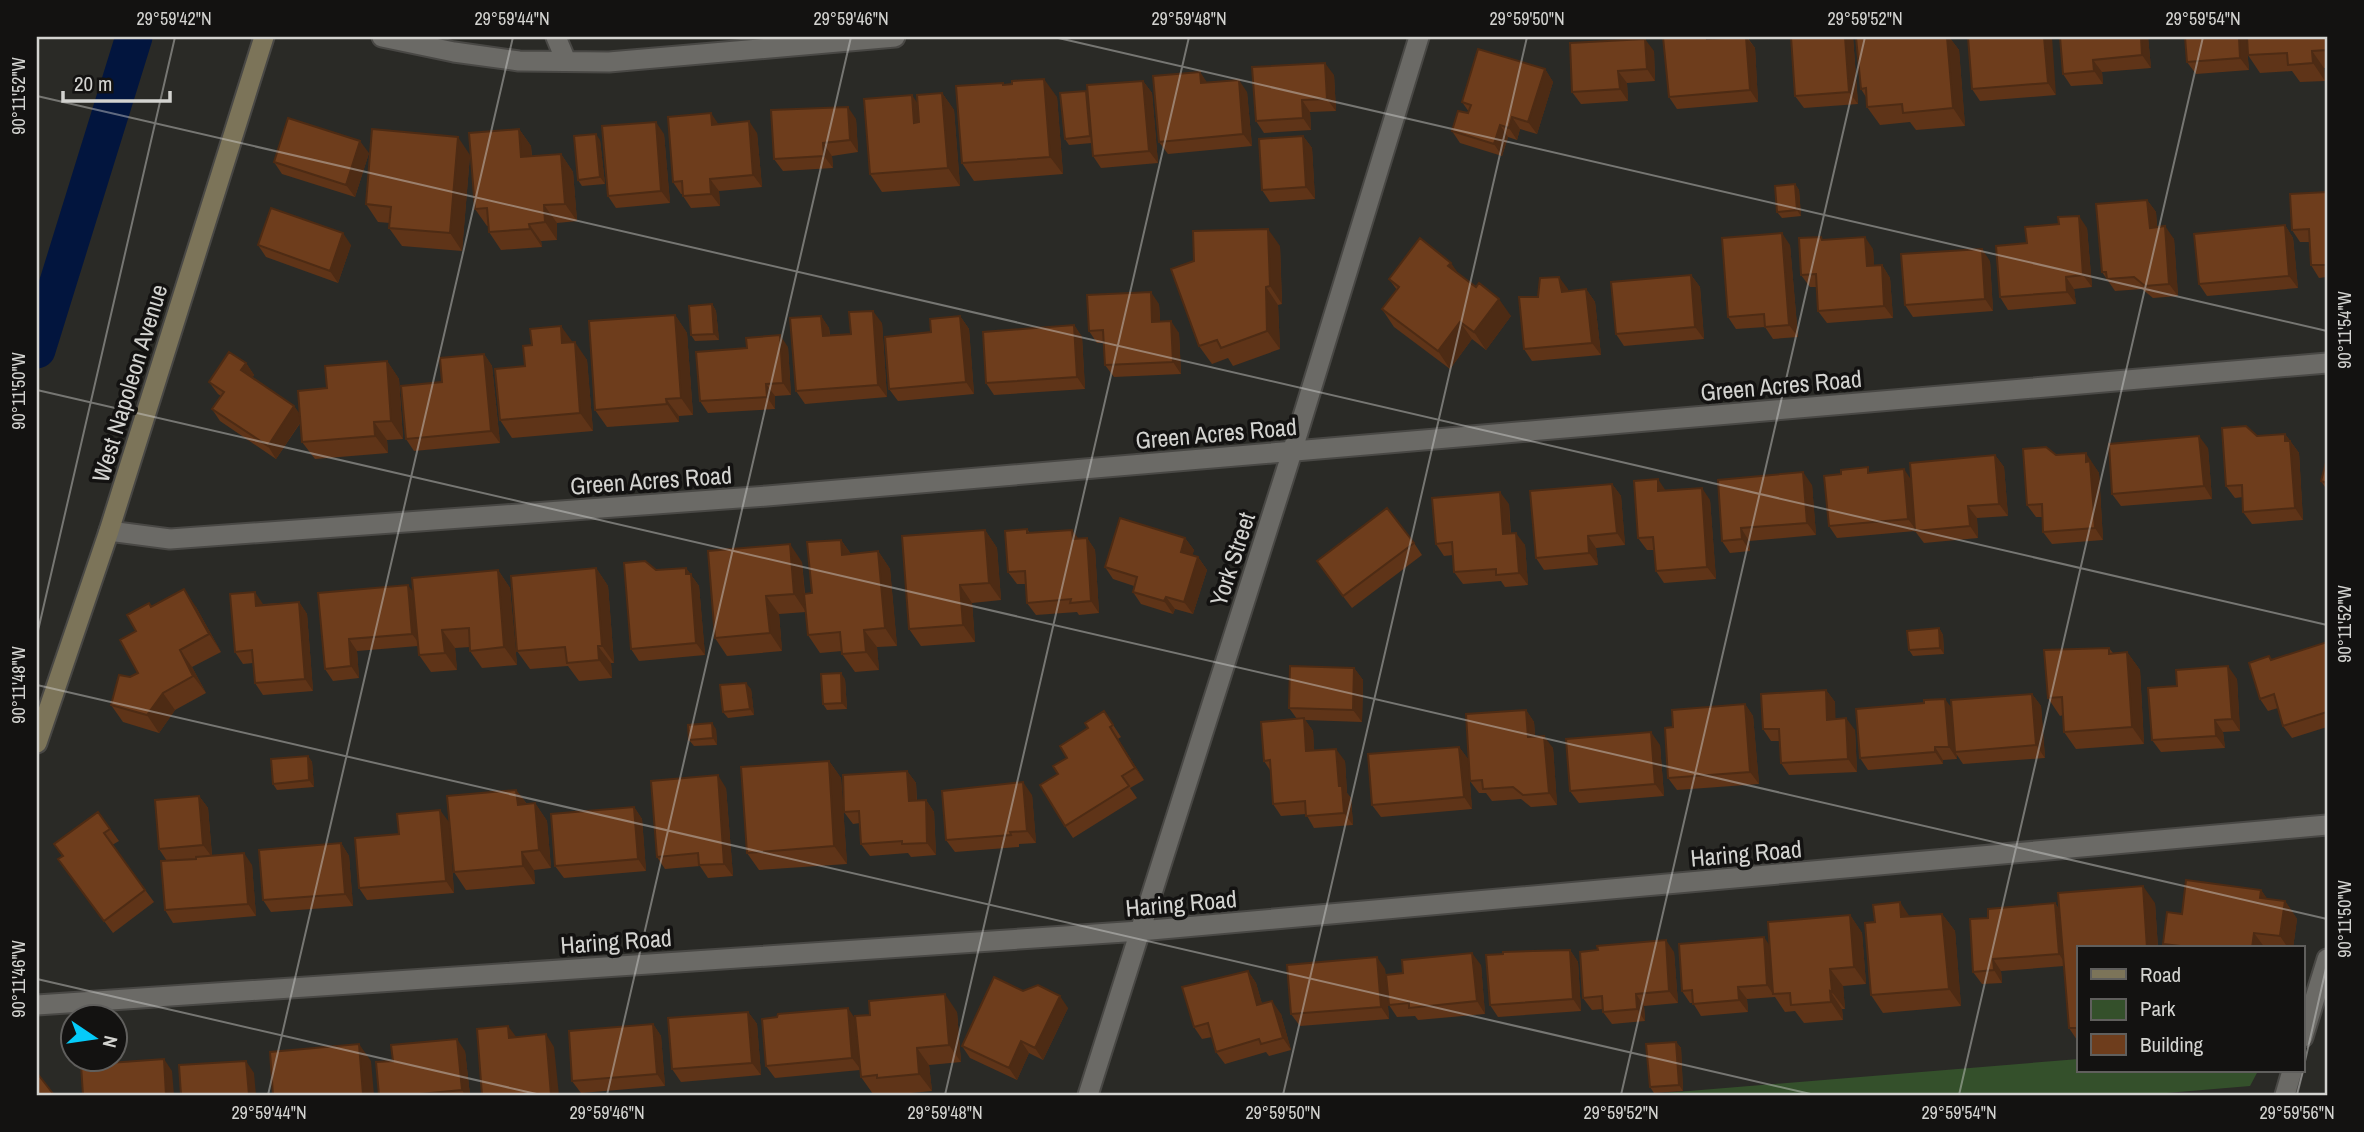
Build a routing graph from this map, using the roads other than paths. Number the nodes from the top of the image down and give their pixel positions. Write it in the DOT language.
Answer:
graph roads {
  1 [pos="264,37"];
  2 [pos="382,37"];
  3 [pos="556,37"];
  4 [pos="895,37"];
  5 [pos="1419,37"];
  6 [pos="566,61"];
  7 [pos="2327,363"];
  8 [pos="1292,452"];
  9 [pos="109,531"];
  10 [pos="37,743"];
  11 [pos="2327,825"];
  12 [pos="1140,931"];
  13 [pos="2327,959"];
  14 [pos="37,1005"];
  15 [pos="2304,1034"];
  16 [pos="2292,1072"];
  17 [pos="1088,1095"];
  18 [pos="2285,1095"];
  1 -- 9 [label="main road, West Napoleon Avenue"];
  2 -- 6 [label="street"];
  3 -- 6 [label="street"];
  4 -- 6 [label="street"];
  5 -- 8 [label="street, York Street"];
  7 -- 8 [label="street, Green Acres Road"];
  8 -- 9 [label="street, Green Acres Road"];
  8 -- 12 [label="street, York Street"];
  9 -- 10 [label="main road, West Napoleon Avenue"];
  11 -- 12 [label="street, Haring Road"];
  12 -- 14 [label="street, Haring Road"];
  12 -- 17 [label="street, York Street"];
  13 -- 15 [label="street"];
  16 -- 18 [label="street"];
}
